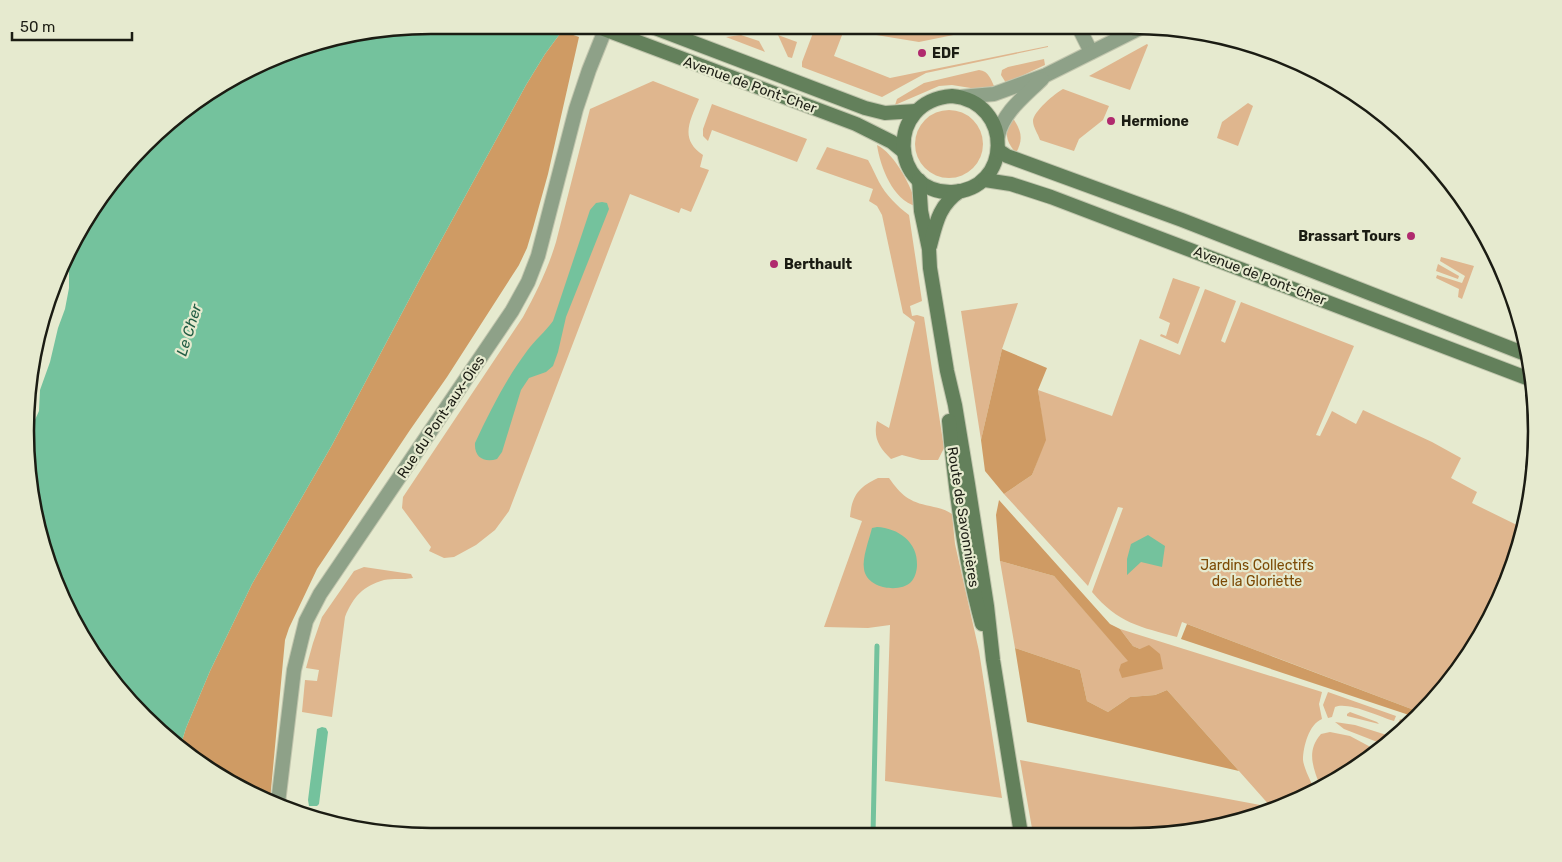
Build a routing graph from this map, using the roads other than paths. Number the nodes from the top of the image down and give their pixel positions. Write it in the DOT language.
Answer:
graph roads {
  1 [pos="600,34"];
  2 [pos="620,34"];
  3 [pos="671,34"];
  4 [pos="1082,34"];
  5 [pos="1128,34"];
  6 [pos="1091,52"];
  7 [pos="1046,75"];
  8 [pos="960,97"];
  9 [pos="916,111"];
  10 [pos="998,143"];
  11 [pos="904,151"];
  12 [pos="919,180"];
  13 [pos="985,180"];
  14 [pos="960,191"];
  15 [pos="929,249"];
  16 [pos="1521,352"];
  17 [pos="1525,377"];
  18 [pos="279,798"];
  19 [pos="1019,828"];
  1 -- 18 [label="street, Rue du Pont-aux-Oies"];
  2 -- 11 [label="main road, Avenue de Pont-Cher"];
  3 -- 9 [label="main road, Avenue de Pont-Cher"];
  4 -- 6 [label="street"];
  5 -- 6 [label="street"];
  6 -- 7 [label="street"];
  7 -- 8 [label="street"];
  7 -- 10 [label="street"];
  8 -- 9 [label="main road"];
  8 -- 10 [label="main road"];
  9 -- 11 [label="main road"];
  10 -- 13 [label="main road"];
  10 -- 16 [label="main road, Avenue de Pont-Cher"];
  11 -- 12 [label="main road"];
  12 -- 14 [label="main road"];
  12 -- 15 [label="main road, Route de Savonnières"];
  13 -- 14 [label="main road"];
  13 -- 17 [label="main road, Avenue de Pont-Cher"];
  14 -- 15 [label="main road, Route de Savonnières"];
  15 -- 19 [label="main road, Route de Savonnières"];
}
